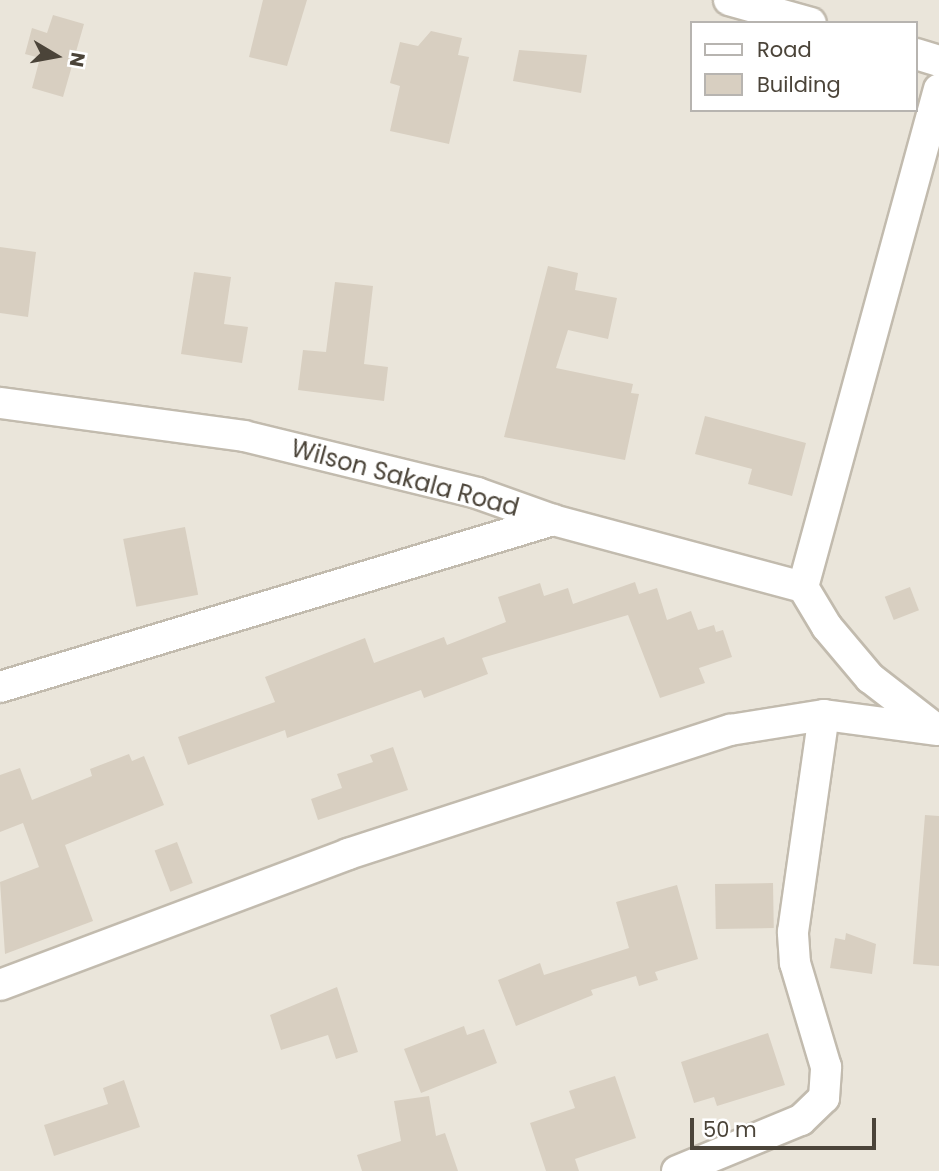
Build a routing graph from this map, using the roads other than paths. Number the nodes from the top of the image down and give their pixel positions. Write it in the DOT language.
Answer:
graph roads {
  1 [pos="729,0"];
  2 [pos="804,21"];
  3 [pos="918,55"];
  4 [pos="939,61"];
  5 [pos="939,89"];
  6 [pos="0,402"];
  7 [pos="553,520"];
  8 [pos="803,587"];
  9 [pos="0,687"];
  10 [pos="824,715"];
  11 [pos="938,730"];
  12 [pos="0,985"];
  13 [pos="677,1171"];
  1 -- 2 [label="street"];
  3 -- 4 [label="street"];
  5 -- 8 [label="street"];
  6 -- 7 [label="street, Wilson Sakala Road"];
  7 -- 8 [label="street, Wilson Sakala Road"];
  7 -- 9 [label="street"];
  8 -- 11 [label="street"];
  10 -- 11 [label="street"];
  10 -- 12 [label="street"];
  10 -- 13 [label="street"];
}
